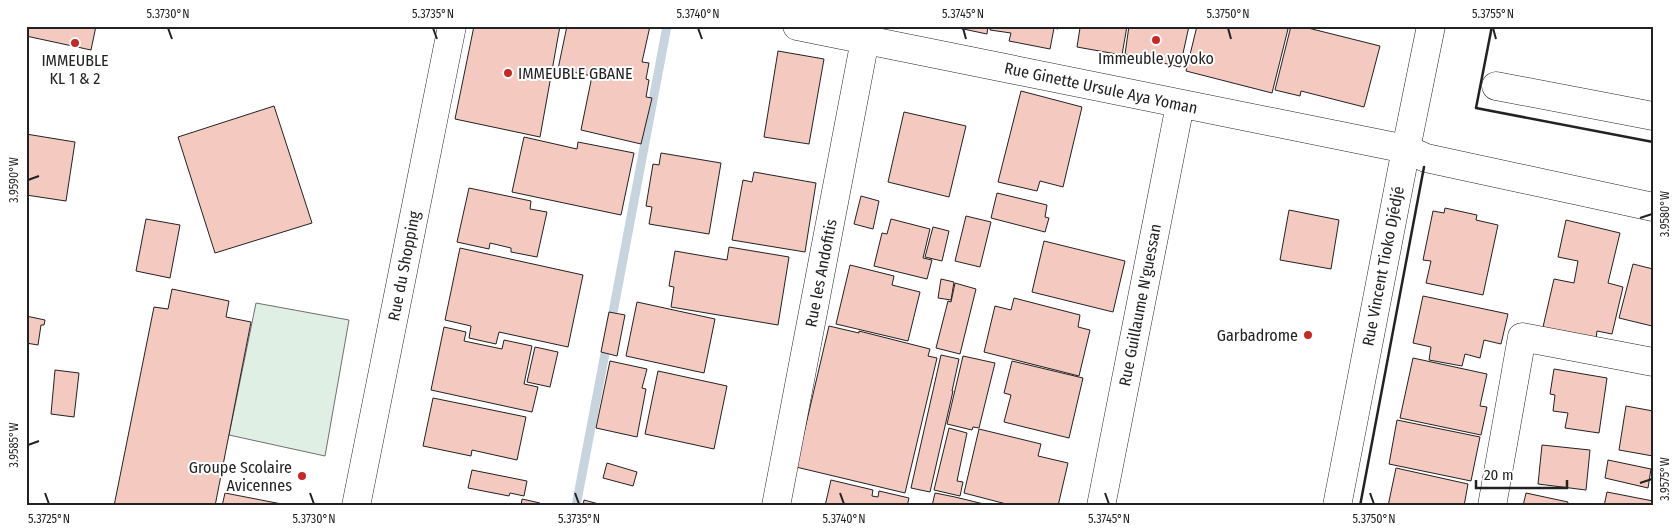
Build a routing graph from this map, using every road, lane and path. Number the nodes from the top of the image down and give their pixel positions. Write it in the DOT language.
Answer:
graph roads {
  1 [pos="452,26"];
  2 [pos="797,26"];
  3 [pos="1432,26"];
  4 [pos="865,40"];
  5 [pos="1496,86"];
  6 [pos="1180,105"];
  7 [pos="1653,116"];
  8 [pos="1406,149"];
  9 [pos="1653,207"];
  10 [pos="1653,362"];
  11 [pos="356,506"];
  12 [pos="776,506"];
  13 [pos="1101,506"];
  14 [pos="1337,506"];
  15 [pos="1492,506"];
  1 -- 11 [label="street, Rue du Shopping"];
  2 -- 4 [label="street, Rue Ginette Ursule Aya Yoman"];
  3 -- 8 [label="street, Rue Vincent Tioko Djédjé"];
  4 -- 6 [label="street, Rue Ginette Ursule Aya Yoman"];
  4 -- 12 [label="street, Rue les Andofitis"];
  5 -- 7 [label="street"];
  6 -- 8 [label="street, Rue Ginette Ursule Aya Yoman"];
  6 -- 13 [label="street, Rue Guillaume N'guessan"];
  8 -- 9 [label="street, Rue Ginette Ursule Aya Yoman"];
  8 -- 14 [label="street, Rue Vincent Tioko Djédjé"];
  10 -- 15 [label="street"];
}
